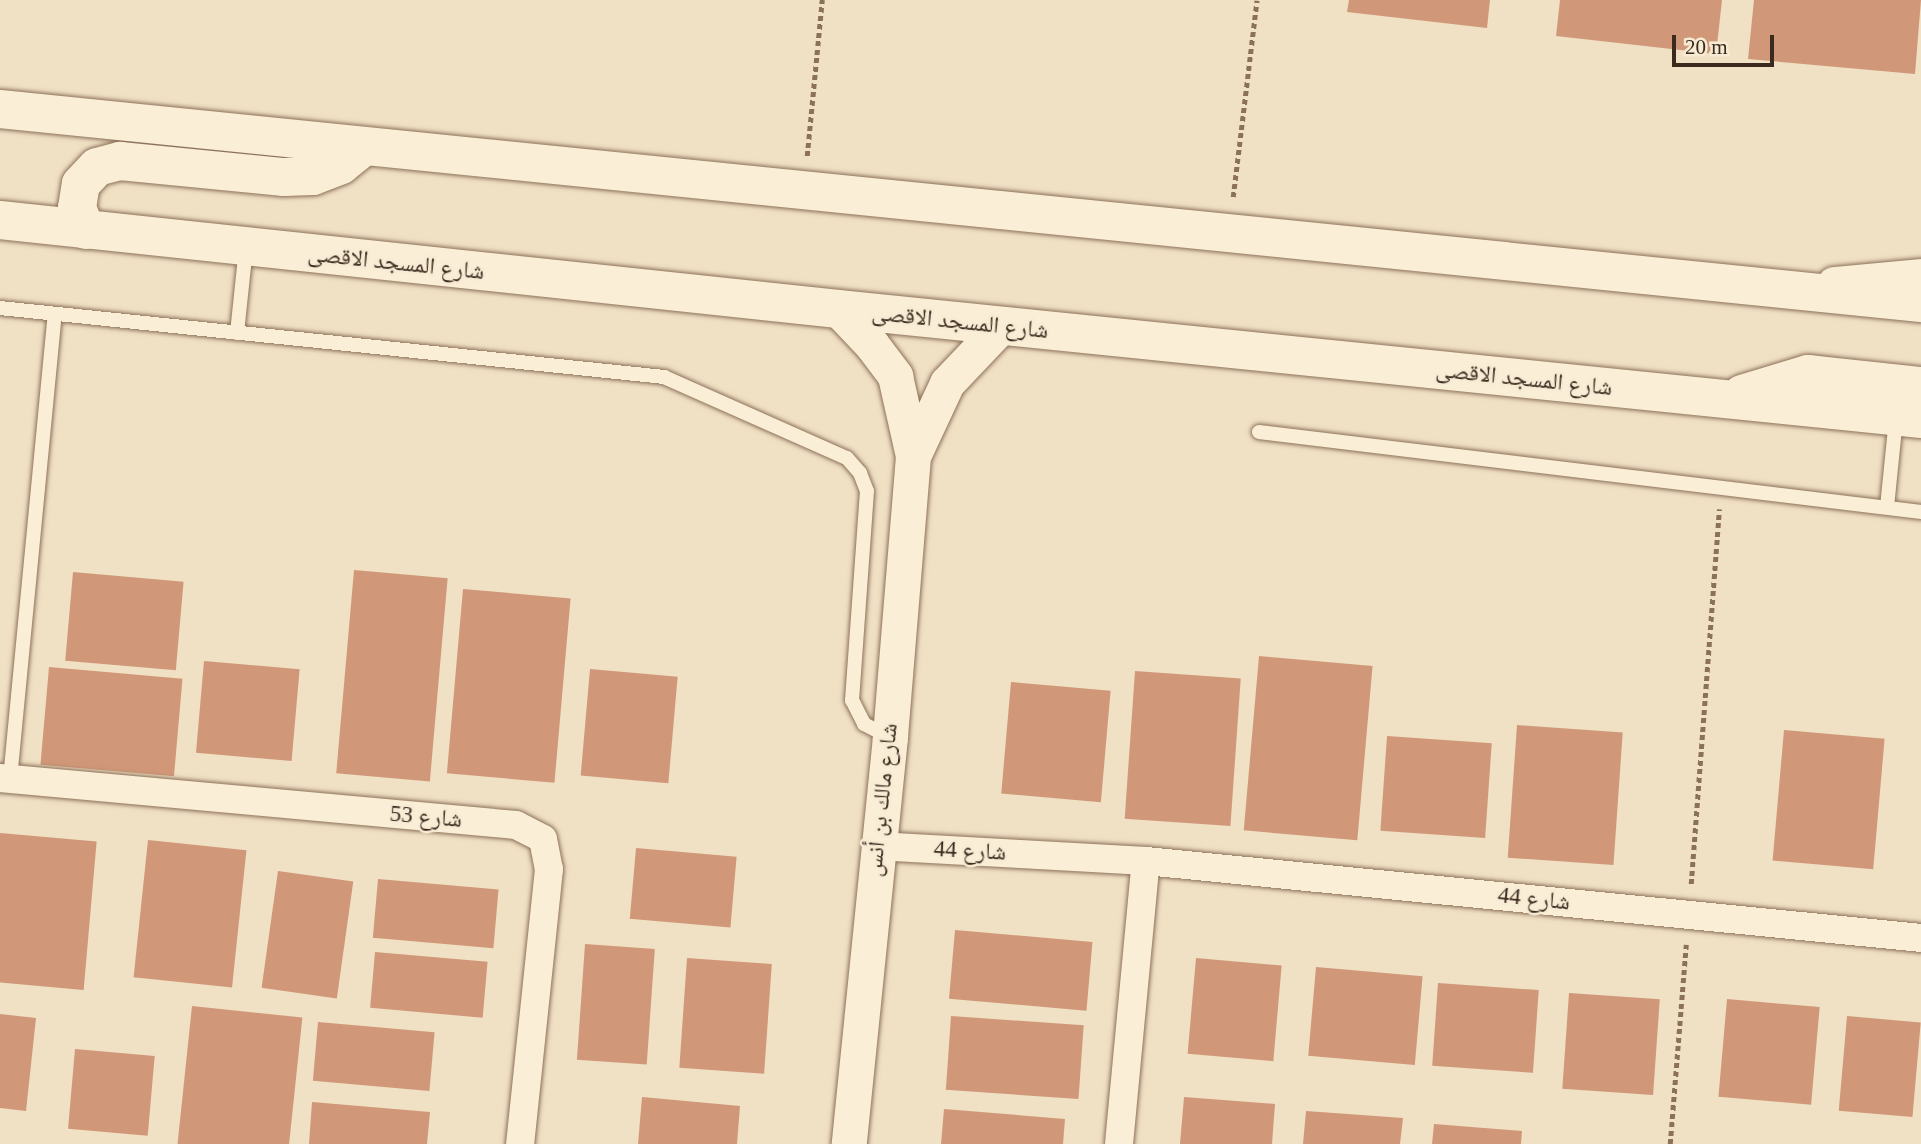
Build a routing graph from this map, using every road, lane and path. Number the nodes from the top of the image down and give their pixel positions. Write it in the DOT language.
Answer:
graph roads {
  1 [pos="822,0"];
  2 [pos="1257,0"];
  3 [pos="0,109"];
  4 [pos="363,147"];
  5 [pos="803,190"];
  6 [pos="0,220"];
  7 [pos="86,230"];
  8 [pos="1228,232"];
  9 [pos="246,247"];
  10 [pos="1921,276"];
  11 [pos="1775,289"];
  12 [pos="1921,303"];
  13 [pos="0,308"];
  14 [pos="838,309"];
  15 [pos="55,314"];
  16 [pos="1002,326"];
  17 [pos="237,332"];
  18 [pos="1921,386"];
  19 [pos="1724,400"];
  20 [pos="1909,418"];
  21 [pos="1259,432"];
  22 [pos="913,456"];
  23 [pos="1721,487"];
  24 [pos="1887,507"];
  25 [pos="1921,512"];
  26 [pos="890,737"];
  27 [pos="5,778"];
  28 [pos="877,846"];
  29 [pos="1146,861"];
  30 [pos="1688,914"];
  31 [pos="1921,937"];
  32 [pos="520,1144"];
  33 [pos="849,1144"];
  34 [pos="1119,1144"];
  35 [pos="1670,1144"];
  1 -- 5 [label="path"];
  2 -- 8 [label="path"];
  3 -- 4 [label="main road"];
  4 -- 5 [label="main road"];
  4 -- 7 [label="main road"];
  5 -- 8 [label="main road"];
  6 -- 7 [label="main road, شارع المسجد الاقصى"];
  7 -- 9 [label="main road, شارع المسجد الاقصى"];
  8 -- 11 [label="main road"];
  9 -- 14 [label="main road, شارع المسجد الاقصى"];
  9 -- 17 [label="lane"];
  10 -- 11 [label="street"];
  11 -- 12 [label="main road"];
  13 -- 15 [label="lane"];
  14 -- 16 [label="main road, شارع المسجد الاقصى"];
  14 -- 22 [label="street, شارع مالك بن أنس"];
  15 -- 17 [label="lane"];
  15 -- 27 [label="lane"];
  16 -- 19 [label="main road, شارع المسجد الاقصى"];
  16 -- 22 [label="street, شارع مالك بن أنس"];
  17 -- 26 [label="lane"];
  18 -- 19 [label="main road"];
  19 -- 20 [label="main road, شارع المسجد الاقصى"];
  20 -- 24 [label="lane"];
  21 -- 23 [label="lane"];
  22 -- 26 [label="street, شارع مالك بن أنس"];
  23 -- 24 [label="lane"];
  23 -- 30 [label="path"];
  24 -- 25 [label="lane"];
  26 -- 28 [label="street, شارع مالك بن أنس"];
  27 -- 32 [label="street, شارع 53"];
  28 -- 29 [label="street, شارع 44"];
  28 -- 33 [label="street, شارع مالك بن أنس"];
  29 -- 30 [label="street, شارع 44"];
  29 -- 34 [label="street"];
  30 -- 31 [label="street, شارع 44"];
  30 -- 35 [label="path"];
}
